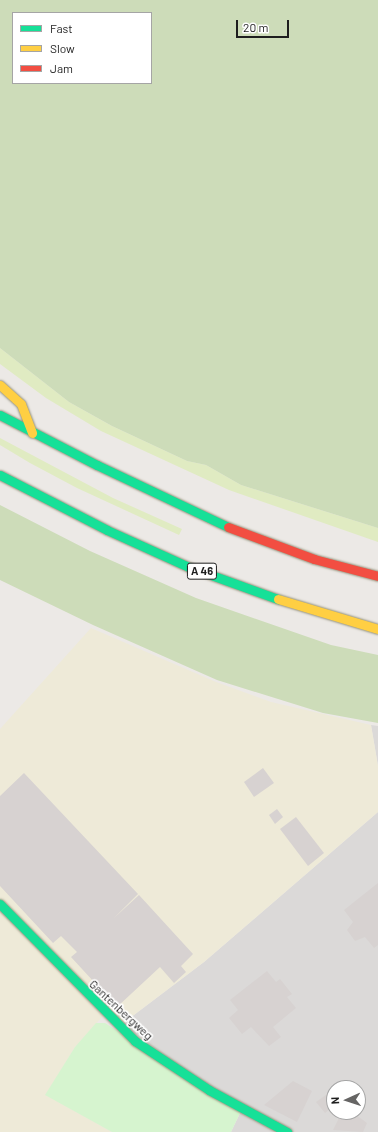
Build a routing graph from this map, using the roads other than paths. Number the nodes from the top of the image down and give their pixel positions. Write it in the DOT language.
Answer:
graph roads {
  1 [pos="0,385"];
  2 [pos="0,415"];
  3 [pos="32,432"];
  4 [pos="0,469"];
  5 [pos="0,475"];
  6 [pos="35,492"];
  7 [pos="378,576"];
  8 [pos="378,629"];
  9 [pos="0,904"];
  10 [pos="287,1132"];
  1 -- 3 [label="main road"];
  2 -- 3 [label="main road"];
  3 -- 7 [label="main road"];
  4 -- 6 [label="main road, A 46"];
  5 -- 6 [label="main road"];
  6 -- 8 [label="main road, A 46"];
  9 -- 10 [label="main road, Gantenbergweg"];
}
